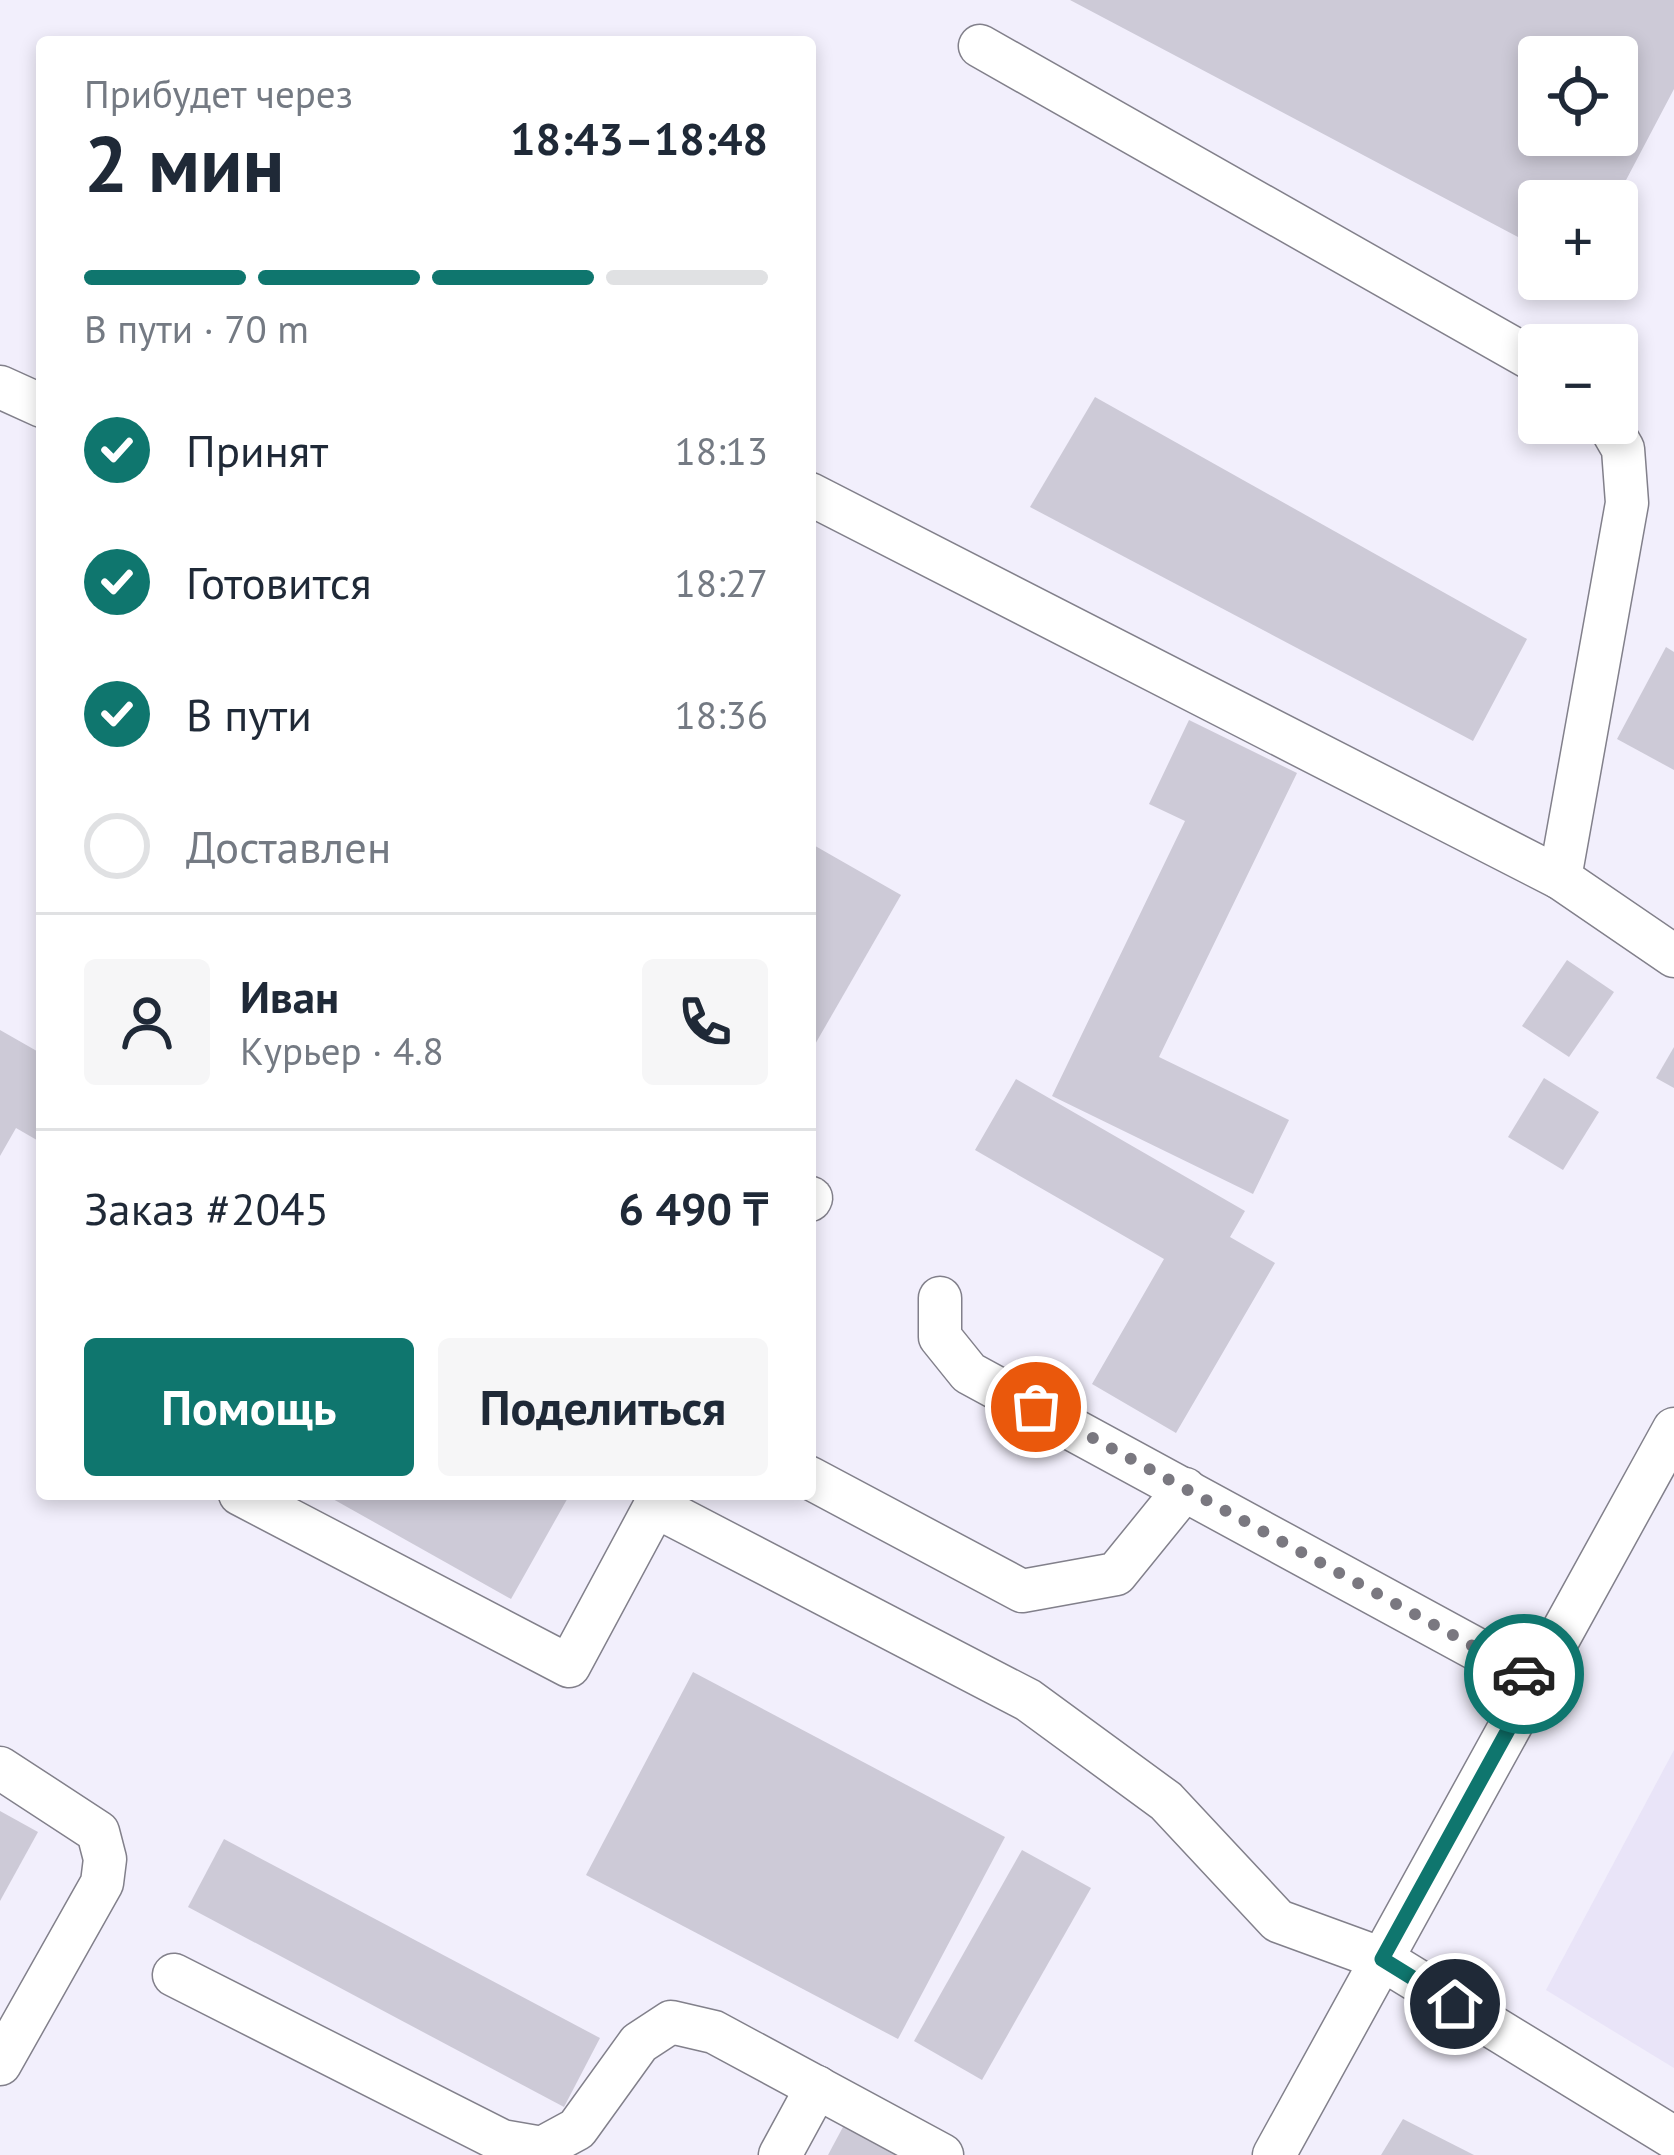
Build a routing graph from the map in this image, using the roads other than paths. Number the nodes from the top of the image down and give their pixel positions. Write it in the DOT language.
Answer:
graph roads {
  1 [pos="980,46"];
  2 [pos="1518,351"];
  3 [pos="0,387"];
  4 [pos="36,403"];
  5 [pos="1620,444"];
  6 [pos="816,497"];
  7 [pos="1560,878"];
  8 [pos="1674,956"];
  9 [pos="940,1298"];
  10 [pos="1674,1429"];
  11 [pos="816,1481"];
  12 [pos="1185,1489"];
  13 [pos="251,1500"];
  14 [pos="1535,1681"];
  15 [pos="0,1768"];
  16 [pos="1382,1959"];
  17 [pos="174,1975"];
  18 [pos="0,2064"];
  19 [pos="817,2087"];
  20 [pos="1674,2138"];
  21 [pos="780,2155"];
  22 [pos="942,2155"];
  23 [pos="1274,2155"];
  1 -- 2 [label="street"];
  3 -- 4 [label="street"];
  5 -- 7 [label="street"];
  6 -- 7 [label="street"];
  7 -- 8 [label="street"];
  9 -- 12 [label="street"];
  10 -- 14 [label="street"];
  11 -- 12 [label="street"];
  12 -- 14 [label="street"];
  13 -- 16 [label="street"];
  14 -- 16 [label="street"];
  15 -- 18 [label="street"];
  16 -- 20 [label="street"];
  16 -- 23 [label="street"];
  17 -- 19 [label="street"];
  19 -- 21 [label="street"];
  19 -- 22 [label="street"];
}
